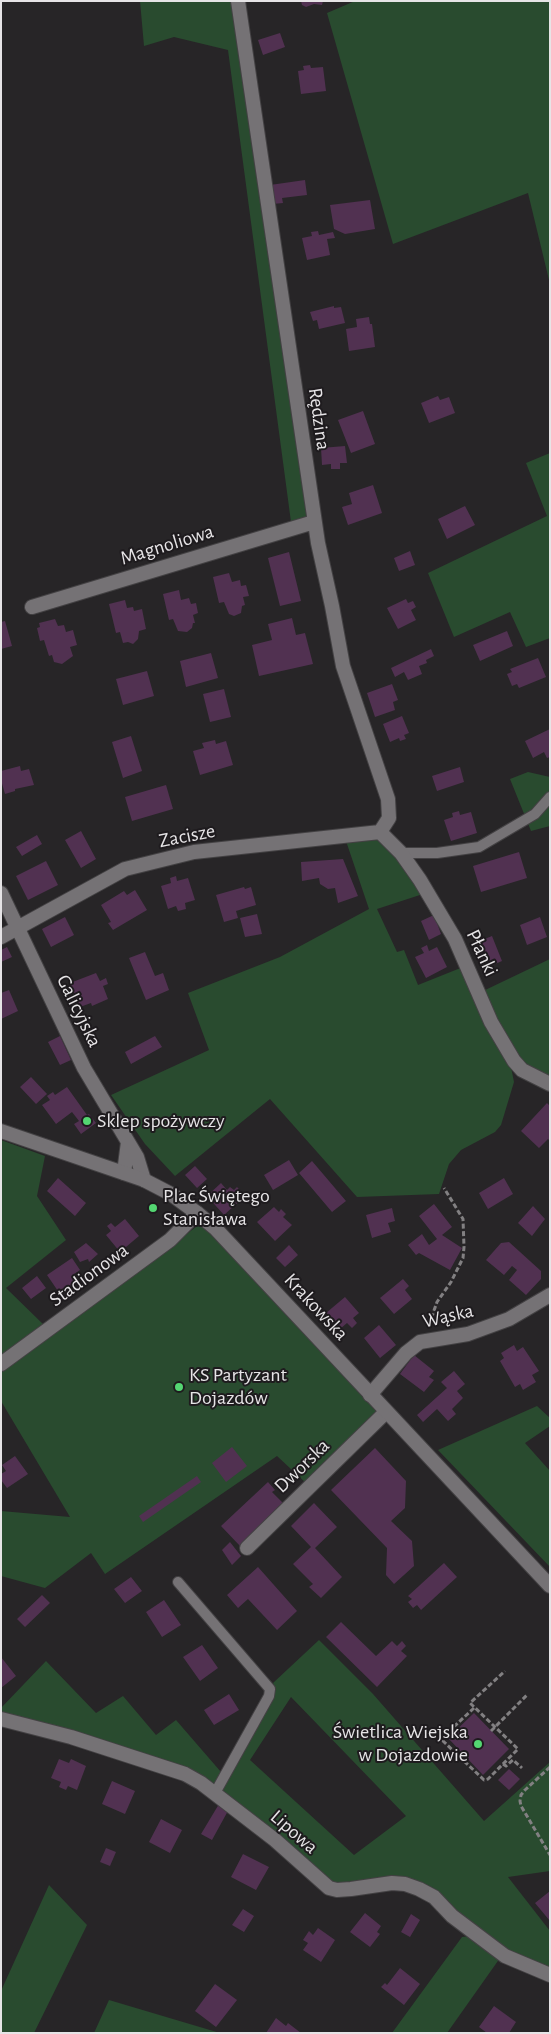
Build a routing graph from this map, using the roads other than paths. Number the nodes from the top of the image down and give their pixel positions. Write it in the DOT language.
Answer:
graph roads {
  1 [pos="238,1"];
  2 [pos="314,522"];
  3 [pos="32,607"];
  4 [pos="550,796"];
  5 [pos="380,832"];
  6 [pos="401,853"];
  7 [pos="1,893"];
  8 [pos="17,929"];
  9 [pos="1,937"];
  10 [pos="550,1084"];
  11 [pos="1,1131"];
  12 [pos="128,1142"];
  13 [pos="124,1173"];
  14 [pos="144,1180"];
  15 [pos="197,1213"];
  16 [pos="550,1295"];
  17 [pos="1,1364"];
  18 [pos="370,1395"];
  19 [pos="386,1412"];
  20 [pos="247,1548"];
  21 [pos="178,1582"];
  22 [pos="550,1586"];
  23 [pos="1,1719"];
  24 [pos="215,1794"];
  25 [pos="550,1975"];
  1 -- 2 [label="street, Rędzina"];
  2 -- 3 [label="street, Magnoliowa"];
  2 -- 5 [label="street, Rędzina"];
  4 -- 6 [label="lane"];
  5 -- 6 [label="street, Płanki"];
  5 -- 8 [label="street, Zacisze"];
  6 -- 10 [label="street, Płanki"];
  7 -- 8 [label="street, Galicyjska"];
  8 -- 9 [label="street, Zacisze"];
  8 -- 12 [label="street, Galicyjska"];
  11 -- 13 [label="street, Krakowska"];
  12 -- 13 [label="street"];
  12 -- 14 [label="street, Galicyjska"];
  13 -- 14 [label="street, Krakowska"];
  14 -- 15 [label="street, Krakowska"];
  15 -- 17 [label="street, Stadionowa"];
  15 -- 18 [label="street, Krakowska"];
  16 -- 18 [label="street, Wąska"];
  18 -- 19 [label="street, Krakowska"];
  19 -- 20 [label="street, Dworska"];
  19 -- 22 [label="street, Krakowska"];
  21 -- 24 [label="lane"];
  23 -- 24 [label="street, Lipowa"];
  24 -- 25 [label="street, Lipowa"];
}
